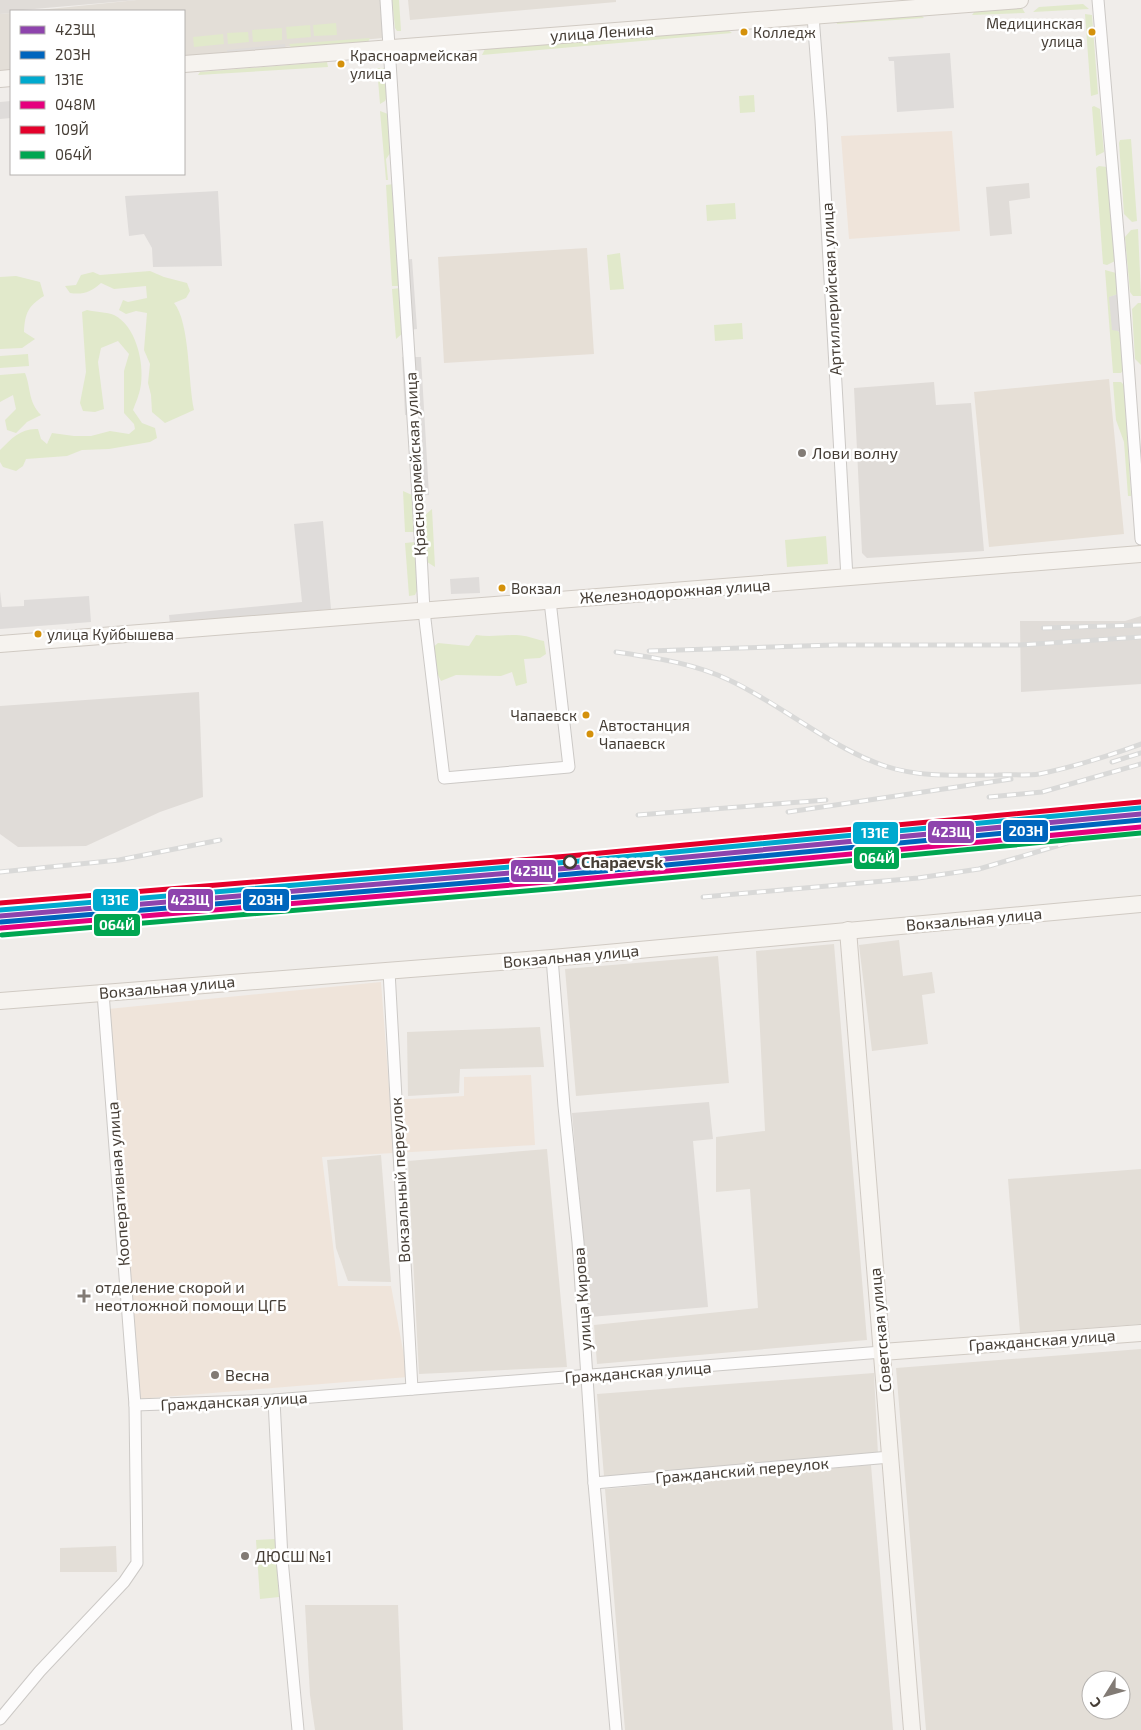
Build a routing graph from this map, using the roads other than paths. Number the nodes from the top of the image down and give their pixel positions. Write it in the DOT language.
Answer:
graph roads {
  1 [pos="386,0"];
  2 [pos="1020,0"];
  3 [pos="1098,0"];
  4 [pos="812,8"];
  5 [pos="389,48"];
  6 [pos="185,64"];
  7 [pos="1141,539"];
  8 [pos="1141,554"];
  9 [pos="848,578"];
  10 [pos="550,601"];
  11 [pos="424,611"];
  12 [pos="0,644"];
  13 [pos="1141,904"];
  14 [pos="848,930"];
  15 [pos="552,958"];
  16 [pos="389,971"];
  17 [pos="103,993"];
  18 [pos="0,1001"];
  19 [pos="1141,1333"];
  20 [pos="882,1352"];
  21 [pos="587,1376"];
  22 [pos="412,1389"];
  23 [pos="274,1400"];
  24 [pos="135,1406"];
  25 [pos="890,1457"];
  26 [pos="594,1482"];
  27 [pos="0,1719"];
  28 [pos="298,1730"];
  29 [pos="616,1730"];
  30 [pos="912,1730"];
  1 -- 5 [label="street, Красноармейская улица"];
  2 -- 4 [label="street, улица Ленина"];
  3 -- 7 [label="street"];
  4 -- 5 [label="street, улица Ленина"];
  4 -- 9 [label="street, Артиллерийская улица"];
  5 -- 6 [label="street, улица Ленина"];
  5 -- 11 [label="street, Красноармейская улица"];
  8 -- 9 [label="street, Железнодорожная улица"];
  9 -- 10 [label="street, Железнодорожная улица"];
  10 -- 11 [label="street, Железнодорожная улица"];
  10 -- 11 [label="street, Красноармейская улица"];
  11 -- 12 [label="street, Железнодорожная улица"];
  13 -- 14 [label="street, Вокзальная улица"];
  14 -- 15 [label="street, Вокзальная улица"];
  14 -- 20 [label="street, Советская улица"];
  15 -- 16 [label="street, Вокзальная улица"];
  15 -- 21 [label="street, улица Кирова"];
  16 -- 17 [label="street, Вокзальная улица"];
  16 -- 22 [label="street, Вокзальный переулок"];
  17 -- 18 [label="street, Вокзальная улица"];
  17 -- 24 [label="street, Кооперативная улица"];
  19 -- 20 [label="street, Гражданская улица"];
  20 -- 21 [label="street, Гражданская улица"];
  20 -- 25 [label="street, Советская улица"];
  21 -- 22 [label="street, Гражданская улица"];
  21 -- 26 [label="street, улица Кирова"];
  22 -- 23 [label="street, Гражданская улица"];
  23 -- 24 [label="street, Гражданская улица"];
  23 -- 28 [label="street"];
  24 -- 27 [label="street, Кооперативная улица"];
  25 -- 26 [label="street, Гражданский переулок"];
  25 -- 30 [label="street, Советская улица"];
  26 -- 29 [label="street, улица Кирова"];
}
